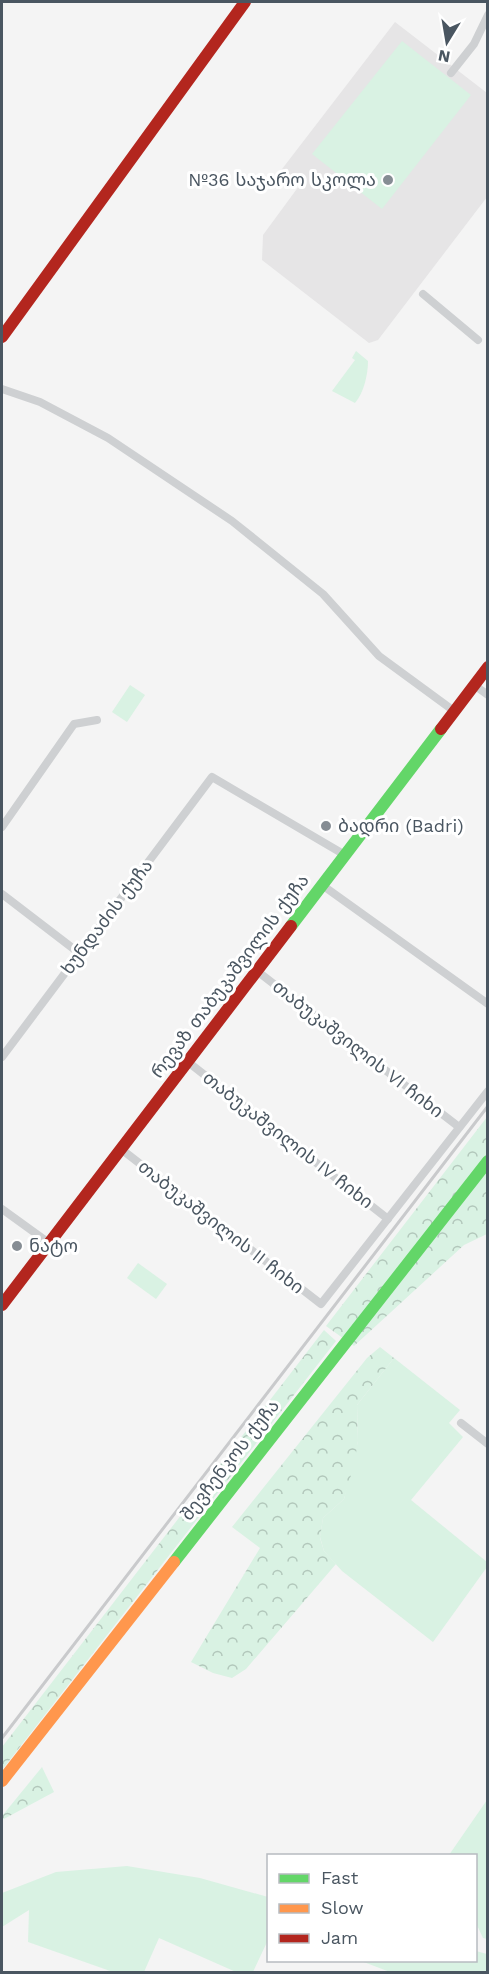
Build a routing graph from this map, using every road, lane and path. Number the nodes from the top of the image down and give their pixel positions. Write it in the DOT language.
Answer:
graph roads {
  1 [pos="245,2"];
  2 [pos="488,15"];
  3 [pos="451,73"];
  4 [pos="423,294"];
  5 [pos="2,337"];
  6 [pos="478,340"];
  7 [pos="2,390"];
  8 [pos="488,667"];
  9 [pos="474,685"];
  10 [pos="488,695"];
  11 [pos="454,711"];
  12 [pos="97,720"];
  13 [pos="2,827"];
  14 [pos="345,855"];
  15 [pos="322,885"];
  16 [pos="2,894"];
  17 [pos="79,953"];
  18 [pos="257,971"];
  19 [pos="488,1004"];
  20 [pos="2,1057"];
  21 [pos="188,1062"];
  22 [pos="488,1091"];
  23 [pos="459,1127"];
  24 [pos="121,1149"];
  25 [pos="488,1161"];
  26 [pos="2,1209"];
  27 [pos="388,1219"];
  28 [pos="49,1243"];
  29 [pos="2,1305"];
  30 [pos="461,1423"];
  31 [pos="488,1444"];
  32 [pos="2,1781"];
  1 -- 5 [label="street"];
  2 -- 3 [label="street"];
  4 -- 6 [label="street"];
  7 -- 11 [label="street"];
  8 -- 9 [label="street, რევაზ თაბუკაშვილის ქუჩა"];
  9 -- 10 [label="street"];
  9 -- 11 [label="street, რევაზ თაბუკაშვილის ქუჩა"];
  11 -- 14 [label="street, რევაზ თაბუკაშვილის ქუჩა"];
  12 -- 13 [label="street"];
  14 -- 15 [label="street, რევაზ თაბუკაშვილის ქუჩა"];
  14 -- 17 [label="street, ხუნდაძის ქუჩა"];
  15 -- 18 [label="street, რევაზ თაბუკაშვილის ქუჩა"];
  15 -- 19 [label="street"];
  16 -- 17 [label="street"];
  17 -- 20 [label="street, ხუნდაძის ქუჩა"];
  18 -- 21 [label="street, რევაზ თაბუკაშვილის ქუჩა"];
  18 -- 23 [label="street, თაბუკაშვილის VI ჩიხი"];
  21 -- 24 [label="street, რევაზ თაბუკაშვილის ქუჩა"];
  21 -- 27 [label="street, თაბუკაშვილის IV ჩიხი"];
  22 -- 23 [label="street"];
  23 -- 27 [label="street"];
  24 -- 27 [label="street, თაბუკაშვილის II ჩიხი"];
  24 -- 28 [label="street, რევაზ თაბუკაშვილის ქუჩა"];
  25 -- 32 [label="street, შევჩენკოს ქუჩა"];
  26 -- 28 [label="street"];
  28 -- 29 [label="street, რევაზ თაბუკაშვილის ქუჩა"];
  30 -- 31 [label="street"];
}
